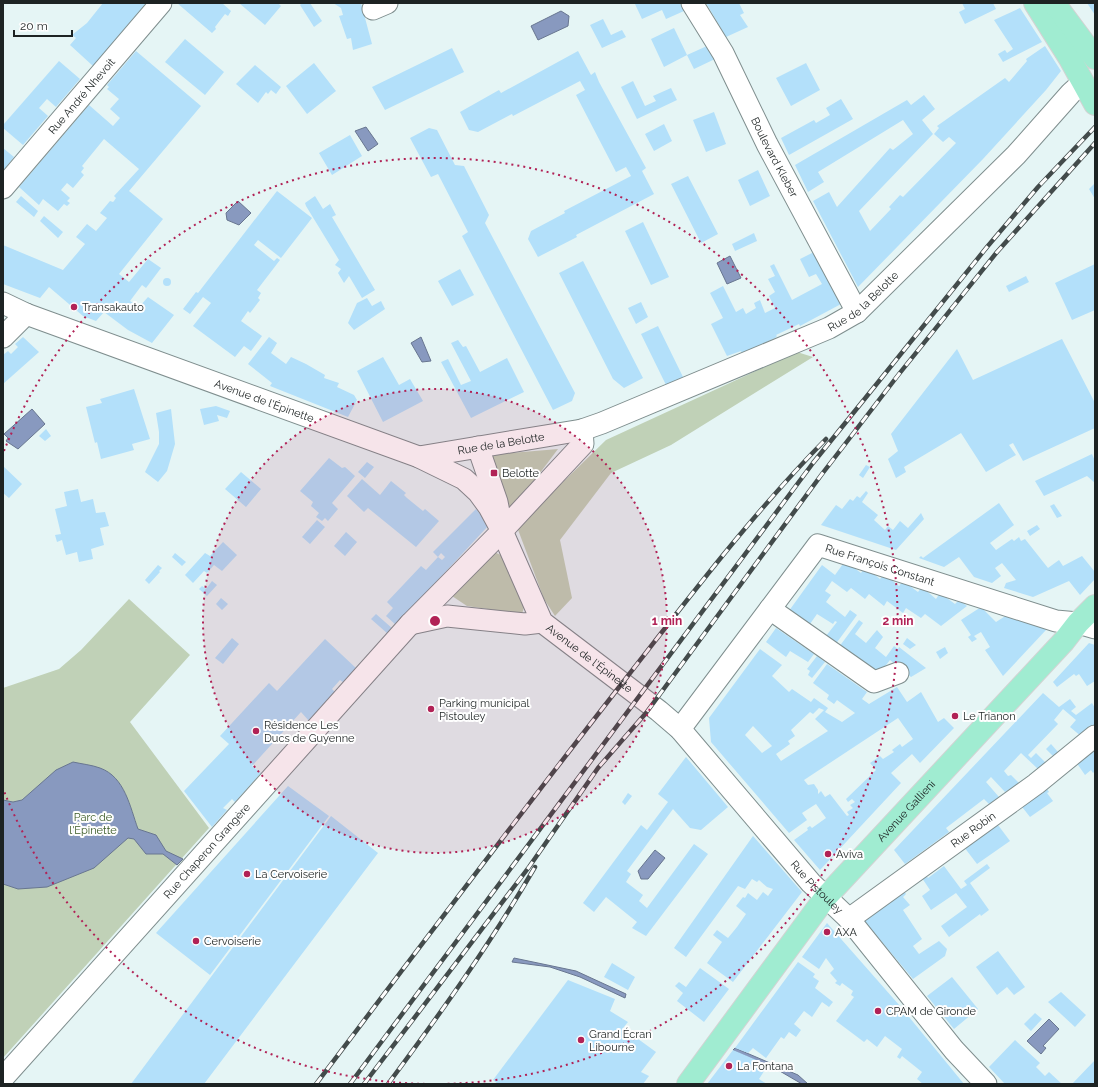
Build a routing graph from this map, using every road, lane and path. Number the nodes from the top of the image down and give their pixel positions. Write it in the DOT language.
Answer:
graph roads {
  1 [pos="161,3"];
  2 [pos="692,3"];
  3 [pos="1035,3"];
  4 [pos="1054,3"];
  5 [pos="1095,58"];
  6 [pos="1082,83"];
  7 [pos="1095,104"];
  8 [pos="3,188"];
  9 [pos="3,303"];
  10 [pos="857,312"];
  11 [pos="26,314"];
  12 [pos="3,337"];
  13 [pos="582,430"];
  14 [pos="478,447"];
  15 [pos="419,457"];
  16 [pos="502,531"];
  17 [pos="1095,606"];
  18 [pos="770,609"];
  19 [pos="542,622"];
  20 [pos="410,624"];
  21 [pos="1086,626"];
  22 [pos="898,673"];
  23 [pos="659,711"];
  24 [pos="680,729"];
  25 [pos="1095,736"];
  26 [pos="825,898"];
  27 [pos="849,919"];
  28 [pos="3,1078"];
  29 [pos="688,1084"];
  30 [pos="986,1084"];
  1 -- 8 [label="street, Rue André Nhevoit"];
  2 -- 10 [label="street, Boulevard Kleber"];
  3 -- 6 [label="main road"];
  4 -- 5 [label="main road"];
  6 -- 7 [label="main road"];
  6 -- 10 [label="street, Rue de la Belotte"];
  9 -- 11 [label="street, Avenue de l'Épinette"];
  10 -- 13 [label="street, Rue de la Belotte"];
  11 -- 12 [label="street"];
  11 -- 15 [label="street, Avenue de l'Épinette"];
  13 -- 14 [label="street, Rue de la Belotte"];
  13 -- 16 [label="street"];
  14 -- 15 [label="street, Rue de la Belotte"];
  14 -- 16 [label="street, Avenue de l'Épinette"];
  15 -- 16 [label="street, Avenue de l'Épinette"];
  16 -- 19 [label="street, Avenue de l'Épinette"];
  16 -- 20 [label="street, Rue Chaperon Grangère"];
  17 -- 21 [label="main road, Avenue Gallieni"];
  18 -- 21 [label="street, Rue François Constant"];
  18 -- 22 [label="street"];
  18 -- 24 [label="street, Rue François Constant"];
  19 -- 20 [label="street"];
  19 -- 23 [label="street, Avenue de l'Épinette"];
  20 -- 28 [label="street, Rue Chaperon Grangère"];
  21 -- 26 [label="main road, Avenue Gallieni"];
  23 -- 24 [label="street, Rue Pistouley"];
  24 -- 26 [label="street, Rue Pistouley"];
  25 -- 27 [label="street, Rue Robin"];
  26 -- 27 [label="street, Rue Pistouley"];
  26 -- 29 [label="main road, Avenue Gallieni"];
  27 -- 30 [label="street, Rue Pistouley"];
}
